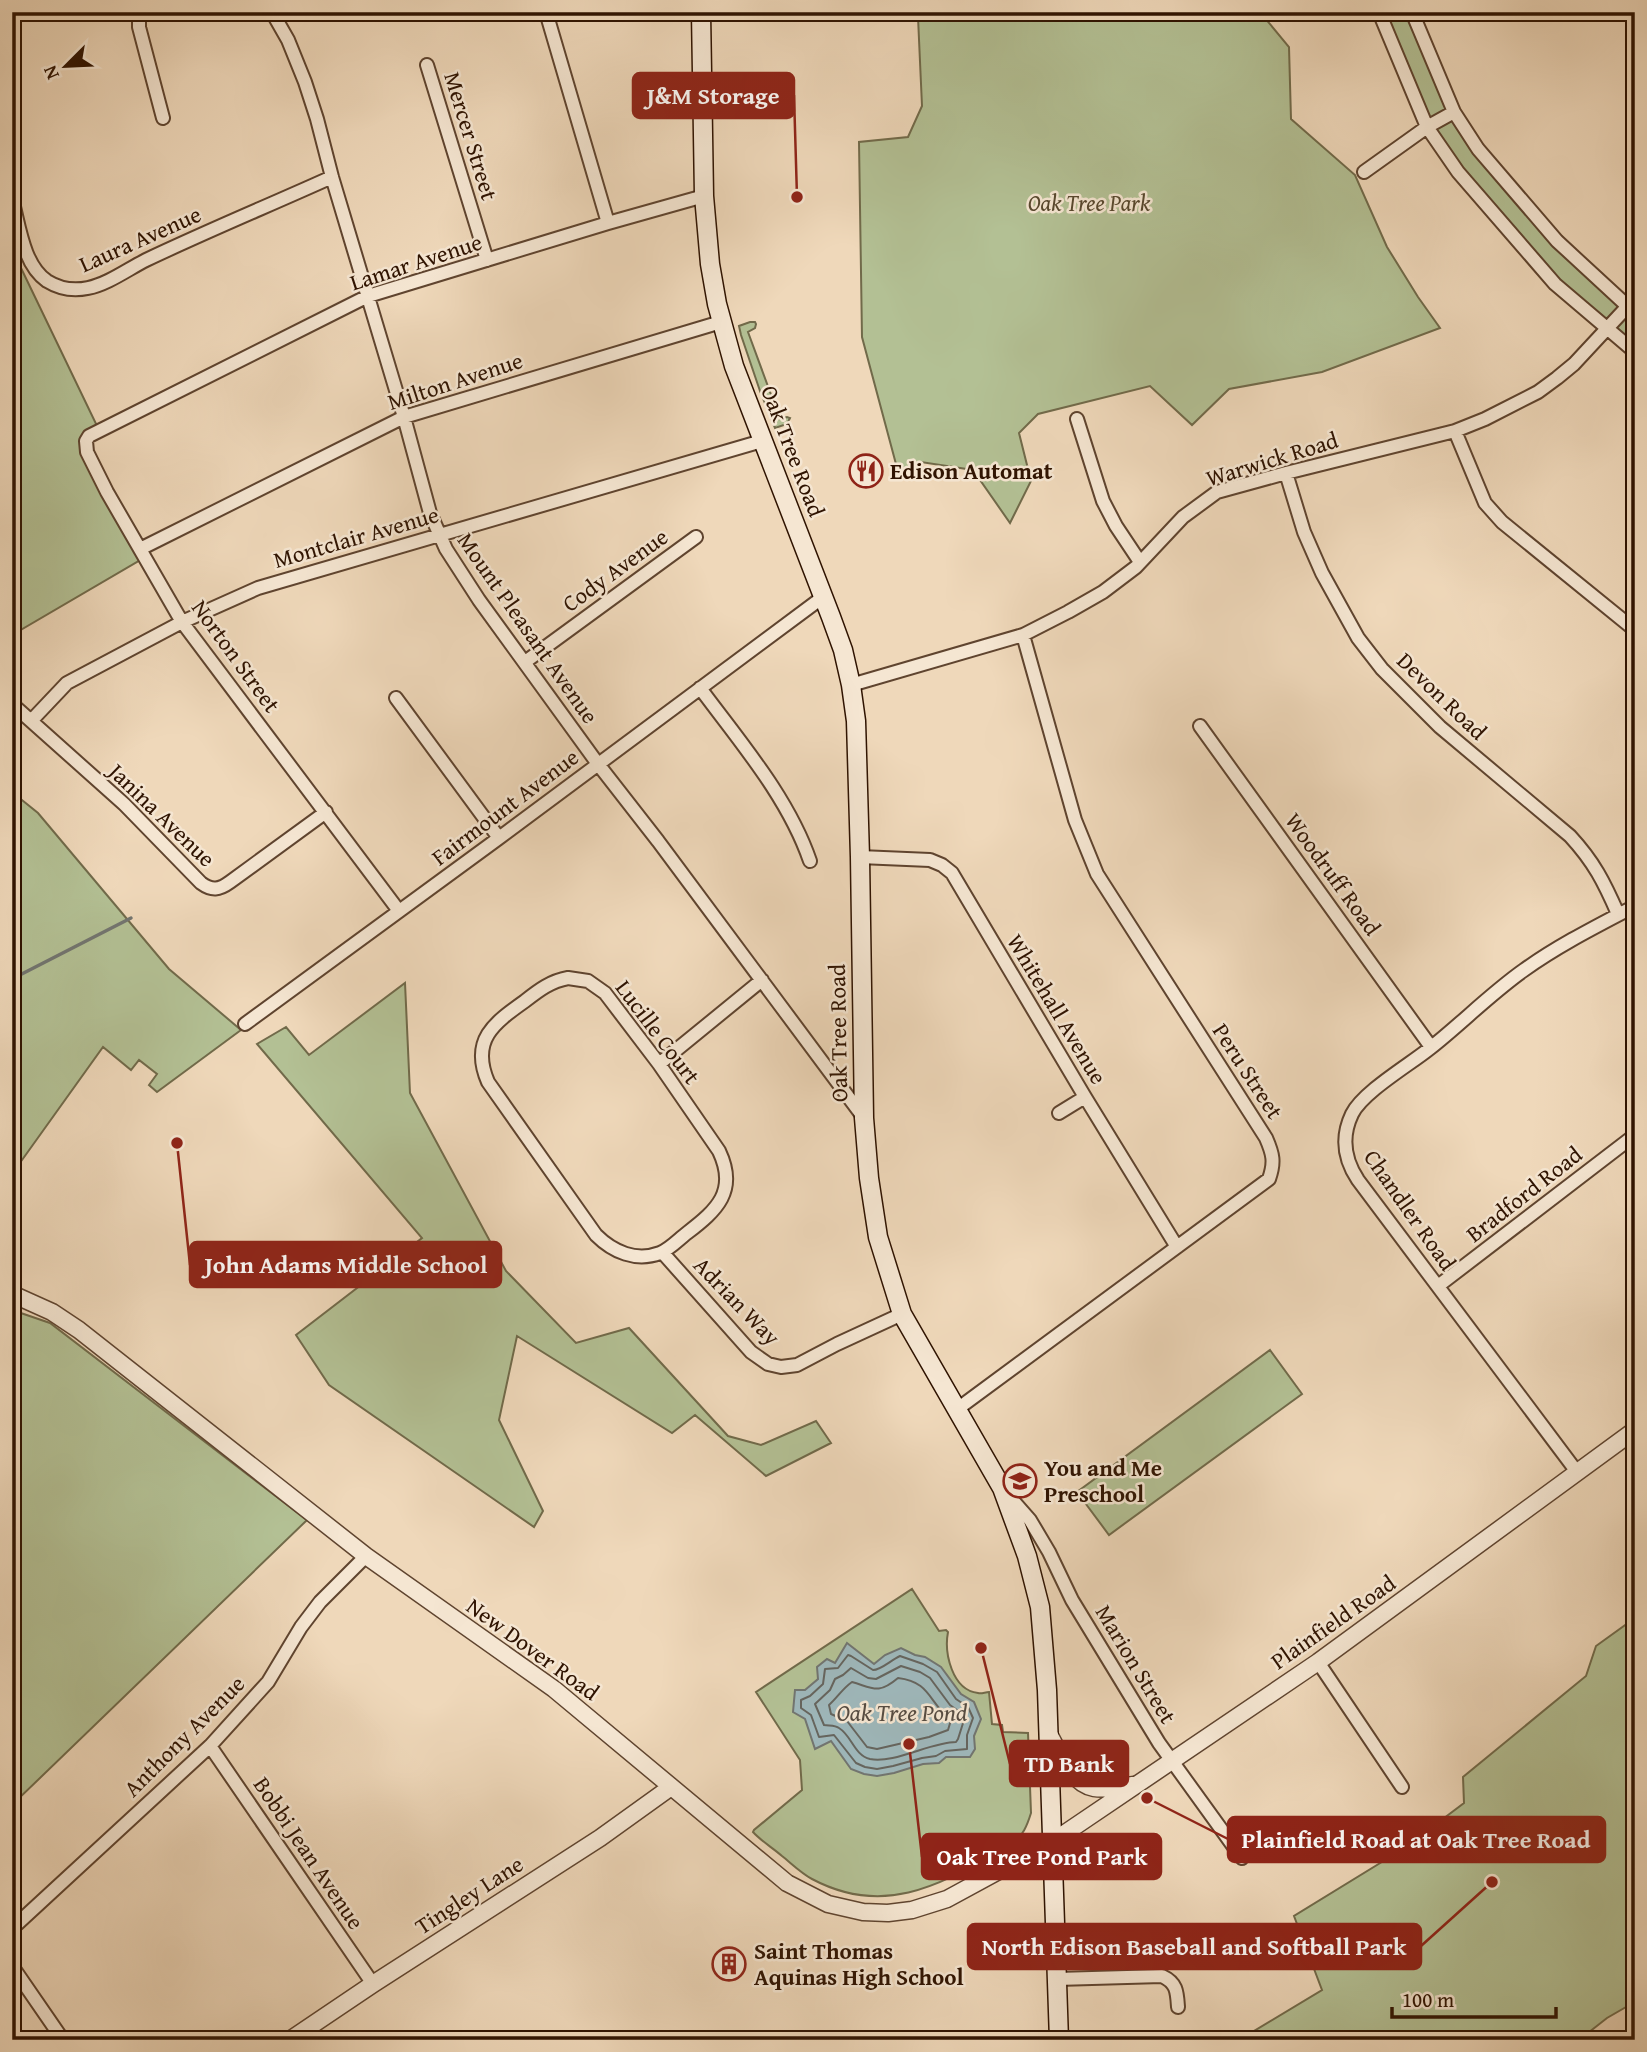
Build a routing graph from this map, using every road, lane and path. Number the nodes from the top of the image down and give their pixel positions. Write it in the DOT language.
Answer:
graph roads {
  1 [pos="139,12"];
  2 [pos="272,12"];
  3 [pos="546,12"];
  4 [pos="701,12"];
  5 [pos="1379,12"];
  6 [pos="1412,12"];
  7 [pos="427,65"];
  8 [pos="1454,112"];
  9 [pos="163,118"];
  10 [pos="1427,127"];
  11 [pos="1364,172"];
  12 [pos="332,177"];
  13 [pos="704,196"];
  14 [pos="12,199"];
  15 [pos="608,223"];
  16 [pos="487,260"];
  17 [pos="368,296"];
  18 [pos="1631,310"];
  19 [pos="721,322"];
  20 [pos="1607,329"];
  21 [pos="1635,352"];
  22 [pos="404,416"];
  23 [pos="1077,419"];
  24 [pos="117,422"];
  25 [pos="1455,431"];
  26 [pos="762,441"];
  27 [pos="1286,473"];
  28 [pos="438,535"];
  29 [pos="696,537"];
  30 [pos="139,550"];
  31 [pos="1140,562"];
  32 [pos="823,597"];
  33 [pos="182,622"];
  34 [pos="1635,630"];
  35 [pos="1023,635"];
  36 [pos="525,662"];
  37 [pos="851,685"];
  38 [pos="700,688"];
  39 [pos="396,698"];
  40 [pos="12,704"];
  41 [pos="31,721"];
  42 [pos="1200,726"];
  43 [pos="598,764"];
  44 [pos="326,812"];
  45 [pos="499,838"];
  46 [pos="860,857"];
  47 [pos="810,861"];
  48 [pos="1635,906"];
  49 [pos="399,911"];
  50 [pos="1618,914"];
  51 [pos="762,980"];
  52 [pos="245,1024"];
  53 [pos="1432,1047"];
  54 [pos="659,1064"];
  55 [pos="1085,1097"];
  56 [pos="1059,1113"];
  57 [pos="864,1118"];
  58 [pos="1635,1135"];
  59 [pos="1177,1247"];
  60 [pos="662,1252"];
  61 [pos="1438,1286"];
  62 [pos="12,1294"];
  63 [pos="902,1314"];
  64 [pos="957,1410"];
  65 [pos="1635,1430"];
  66 [pos="1577,1472"];
  67 [pos="1002,1488"];
  68 [pos="366,1556"];
  69 [pos="1318,1662"];
  70 [pos="1049,1734"];
  71 [pos="210,1746"];
  72 [pos="1172,1760"];
  73 [pos="1136,1785"];
  74 [pos="671,1787"];
  75 [pos="1402,1787"];
  76 [pos="1052,1842"];
  77 [pos="1242,1858"];
  78 [pos="12,1930"];
  79 [pos="12,1966"];
  80 [pos="1057,1979"];
  81 [pos="373,1984"];
  82 [pos="1178,2007"];
  83 [pos="63,2040"];
  84 [pos="290,2040"];
  85 [pos="1059,2040"];
  1 -- 9 [label="street"];
  2 -- 12 [label="street, Mount Pleasant Avenue"];
  3 -- 15 [label="street"];
  4 -- 13 [label="main road, Oak Tree Road"];
  5 -- 10 [label="street"];
  6 -- 8 [label="street"];
  7 -- 16 [label="street, Mercer Street"];
  8 -- 10 [label="street"];
  8 -- 18 [label="street"];
  10 -- 11 [label="street"];
  10 -- 20 [label="street"];
  12 -- 14 [label="street, Laura Avenue"];
  12 -- 17 [label="street, Mount Pleasant Avenue"];
  13 -- 15 [label="street, Lamar Avenue"];
  13 -- 19 [label="main road, Oak Tree Road"];
  15 -- 16 [label="street, Lamar Avenue"];
  16 -- 17 [label="street, Lamar Avenue"];
  17 -- 22 [label="street, Mount Pleasant Avenue"];
  17 -- 24 [label="street, Lamar Avenue"];
  18 -- 20 [label="street, Warwick Road"];
  19 -- 22 [label="street, Milton Avenue"];
  19 -- 26 [label="main road, Oak Tree Road"];
  20 -- 21 [label="street"];
  20 -- 25 [label="street, Warwick Road"];
  22 -- 28 [label="street, Mount Pleasant Avenue"];
  22 -- 30 [label="street, Milton Avenue"];
  23 -- 31 [label="street"];
  24 -- 30 [label="street, Norton Street"];
  25 -- 27 [label="street, Warwick Road"];
  25 -- 34 [label="street"];
  26 -- 28 [label="street, Montclair Avenue"];
  26 -- 32 [label="main road, Oak Tree Road"];
  27 -- 31 [label="street, Warwick Road"];
  27 -- 50 [label="street, Devon Road"];
  28 -- 33 [label="street, Montclair Avenue"];
  28 -- 36 [label="street, Mount Pleasant Avenue"];
  29 -- 36 [label="street, Cody Avenue"];
  30 -- 33 [label="street, Norton Street"];
  31 -- 35 [label="street, Warwick Road"];
  32 -- 37 [label="main road, Oak Tree Road"];
  32 -- 38 [label="street, Fairmount Avenue"];
  33 -- 41 [label="street, Montclair Avenue"];
  33 -- 44 [label="street, Norton Street"];
  35 -- 37 [label="street, Warwick Road"];
  35 -- 59 [label="street, Peru Street"];
  36 -- 43 [label="street, Mount Pleasant Avenue"];
  37 -- 46 [label="main road, Oak Tree Road"];
  38 -- 43 [label="street, Fairmount Avenue"];
  38 -- 47 [label="street"];
  39 -- 45 [label="street"];
  40 -- 41 [label="street, Janina Avenue"];
  41 -- 44 [label="street, Janina Avenue"];
  42 -- 53 [label="street, Woodruff Road"];
  43 -- 45 [label="street, Fairmount Avenue"];
  43 -- 51 [label="street, Mount Pleasant Avenue"];
  44 -- 49 [label="street, Norton Street"];
  45 -- 49 [label="street, Fairmount Avenue"];
  46 -- 55 [label="street, Whitehall Avenue"];
  46 -- 57 [label="main road, Oak Tree Road"];
  48 -- 50 [label="street, Chandler Road"];
  49 -- 52 [label="street, Fairmount Avenue"];
  50 -- 53 [label="street, Chandler Road"];
  51 -- 54 [label="street"];
  51 -- 57 [label="street, Mount Pleasant Avenue"];
  53 -- 61 [label="street, Chandler Road"];
  54 -- 60 [label="street, Lucille Court"];
  54 -- 60 [label="street, Lucille Court"];
  55 -- 56 [label="street"];
  55 -- 59 [label="street, Whitehall Avenue"];
  57 -- 63 [label="main road, Oak Tree Road"];
  58 -- 61 [label="street, Bradford Road"];
  59 -- 64 [label="street, Peru Street"];
  60 -- 63 [label="street, Adrian Way"];
  61 -- 66 [label="street, Chandler Road"];
  62 -- 68 [label="street, New Dover Road"];
  63 -- 64 [label="main road, Oak Tree Road"];
  64 -- 67 [label="main road, Oak Tree Road"];
  65 -- 66 [label="street, Plainfield Road"];
  66 -- 69 [label="street, Plainfield Road"];
  67 -- 70 [label="main road, Oak Tree Road"];
  67 -- 72 [label="street, Marion Street"];
  68 -- 71 [label="street, Anthony Avenue"];
  68 -- 74 [label="street, New Dover Road"];
  69 -- 72 [label="street, Plainfield Road"];
  69 -- 75 [label="street"];
  70 -- 73 [label="street"];
  70 -- 76 [label="main road, Oak Tree Road"];
  71 -- 78 [label="street, Anthony Avenue"];
  71 -- 81 [label="street, Bobbi Jean Avenue"];
  72 -- 73 [label="street, Plainfield Road"];
  72 -- 77 [label="street, Marion Street"];
  73 -- 76 [label="street, Plainfield Road"];
  74 -- 76 [label="street, New Dover Road"];
  74 -- 81 [label="street, Tingley Lane"];
  76 -- 80 [label="main road, Oak Tree Road"];
  79 -- 83 [label="street"];
  80 -- 82 [label="street"];
  80 -- 85 [label="main road, Oak Tree Road"];
  81 -- 84 [label="street, Tingley Lane"];
}
